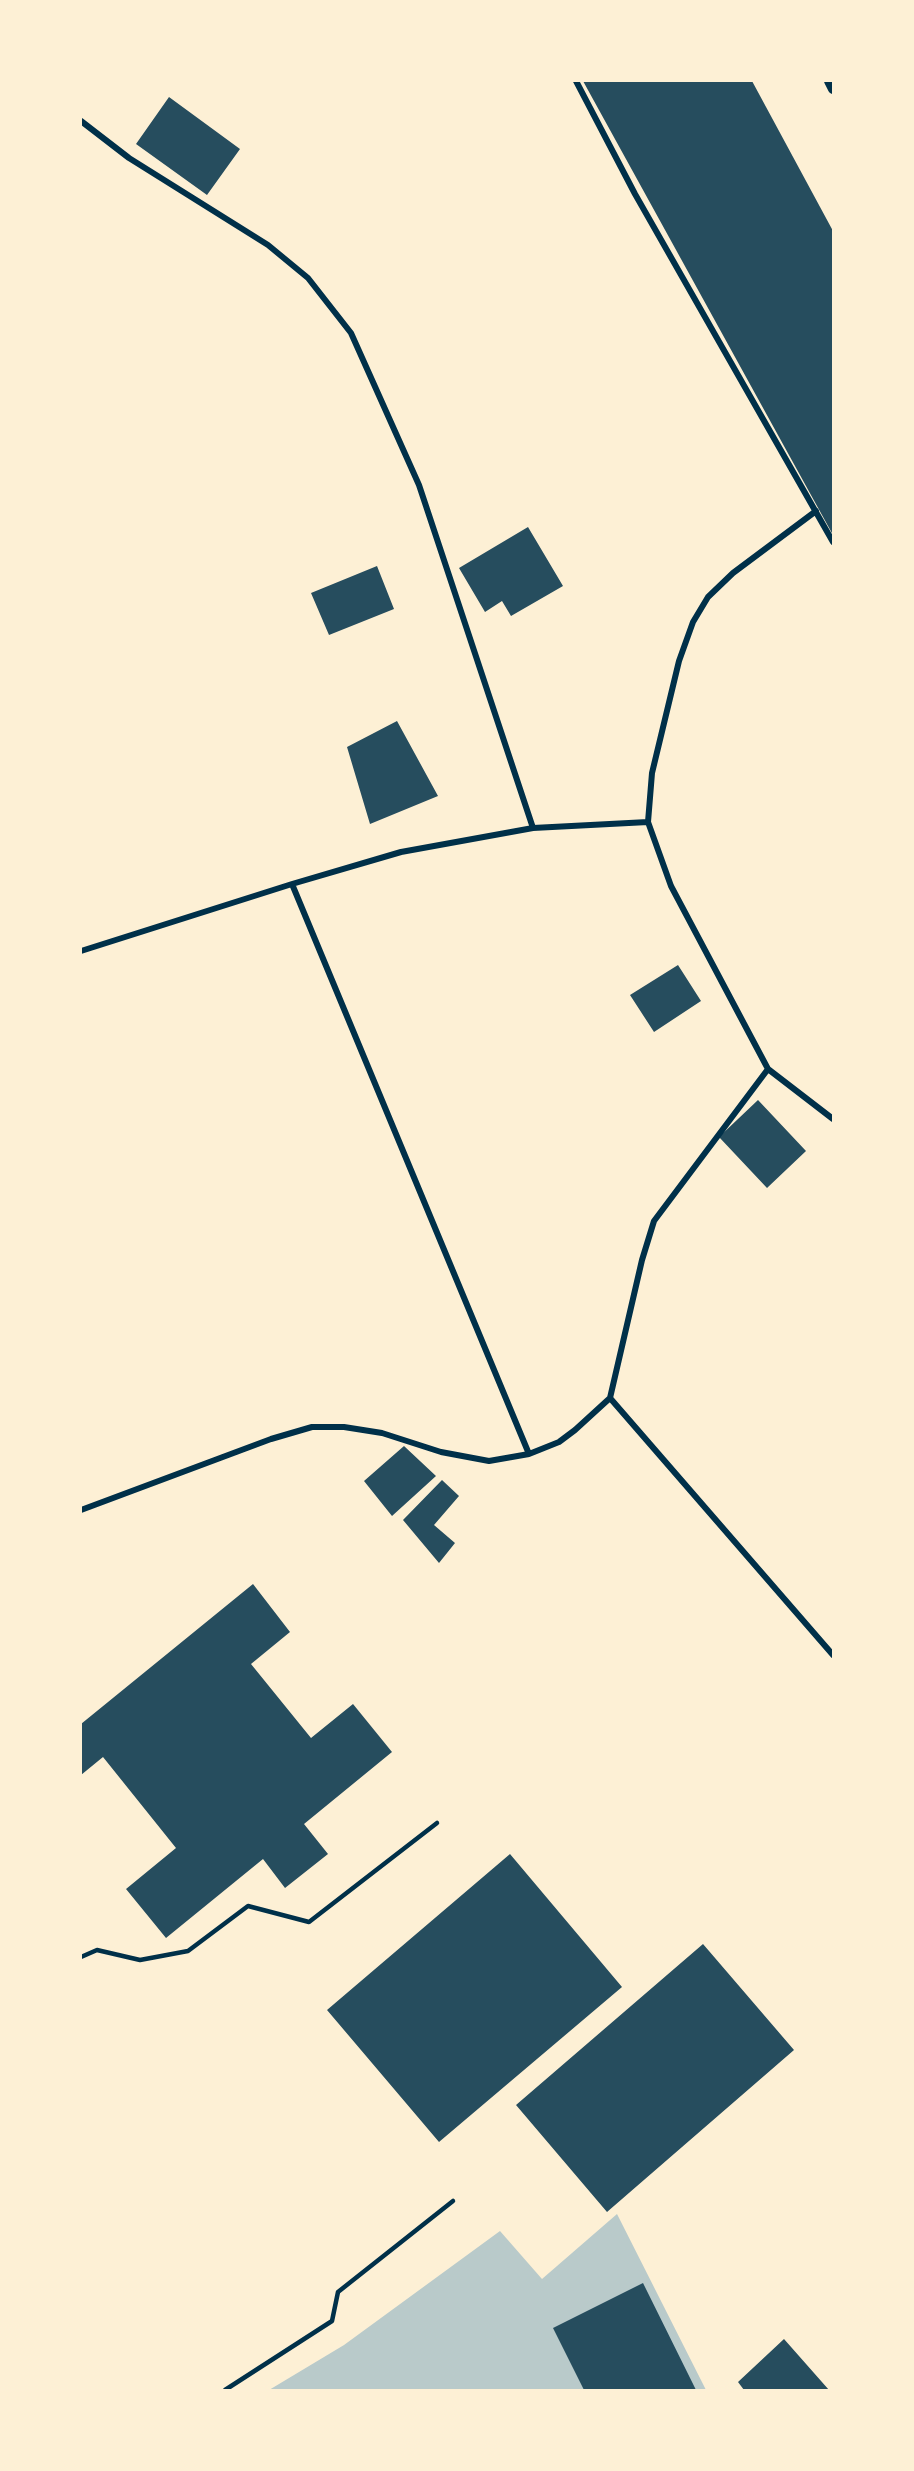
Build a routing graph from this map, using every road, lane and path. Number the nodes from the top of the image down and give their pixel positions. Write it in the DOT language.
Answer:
graph roads {
  1 [pos="576,81"];
  2 [pos="829,81"];
  3 [pos="833,89"];
  4 [pos="81,121"];
  5 [pos="816,511"];
  6 [pos="833,543"];
  7 [pos="648,822"];
  8 [pos="533,828"];
  9 [pos="292,884"];
  10 [pos="81,951"];
  11 [pos="768,1070"];
  12 [pos="833,1119"];
  13 [pos="610,1398"];
  14 [pos="529,1454"];
  15 [pos="81,1510"];
  16 [pos="833,1655"];
  17 [pos="437,1823"];
  18 [pos="81,1957"];
  19 [pos="453,2201"];
  20 [pos="225,2390"];
  1 -- 5 [label="street"];
  2 -- 3 [label="street"];
  4 -- 8 [label="street"];
  5 -- 6 [label="street"];
  5 -- 7 [label="street"];
  7 -- 8 [label="street"];
  7 -- 11 [label="street"];
  8 -- 9 [label="street"];
  9 -- 10 [label="street"];
  9 -- 14 [label="street"];
  11 -- 12 [label="street"];
  11 -- 13 [label="street"];
  13 -- 14 [label="street"];
  13 -- 16 [label="street"];
  14 -- 15 [label="street"];
  17 -- 18 [label="lane"];
  19 -- 20 [label="lane"];
}
